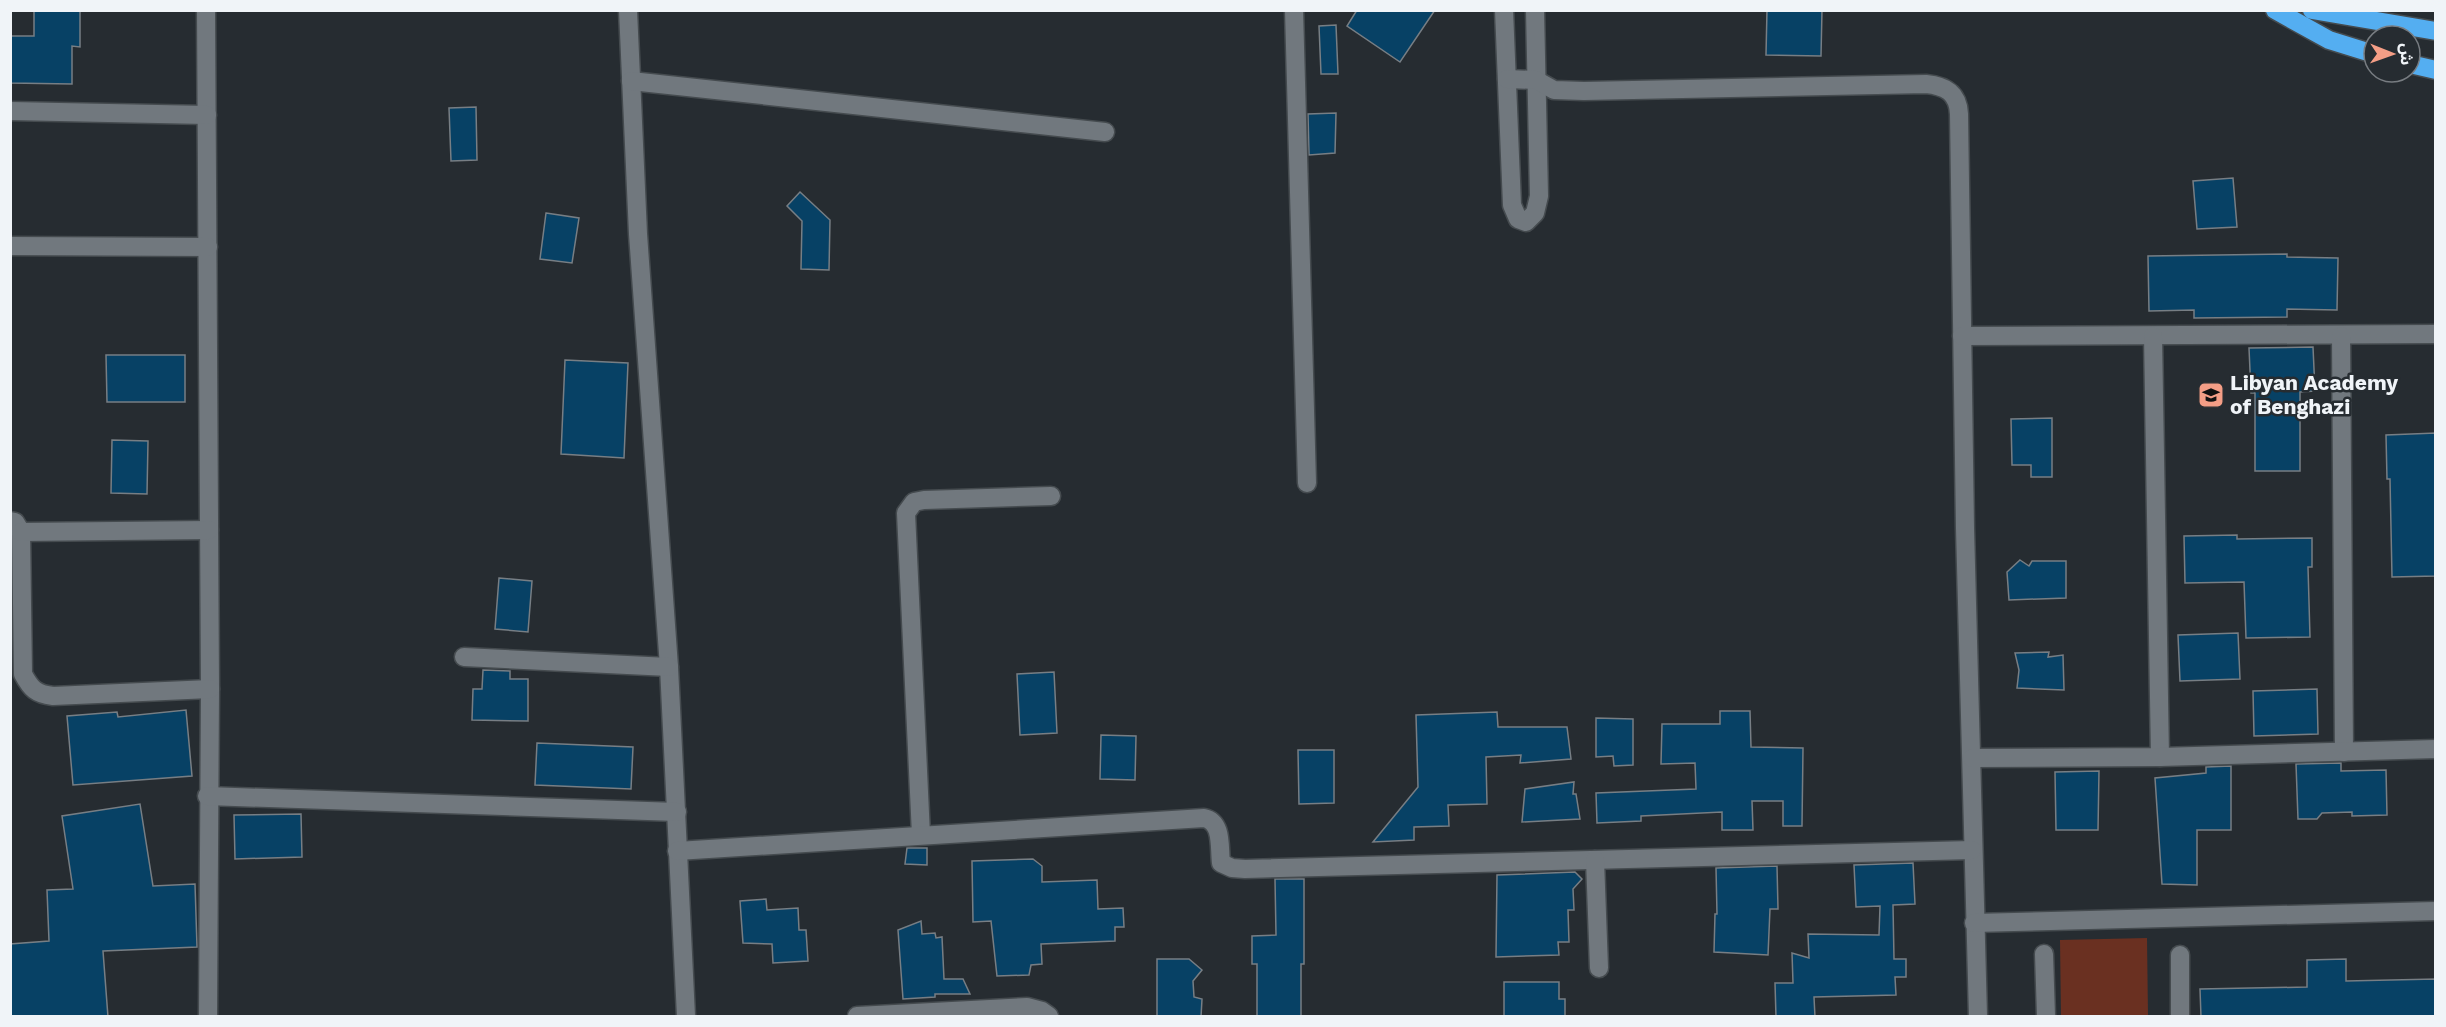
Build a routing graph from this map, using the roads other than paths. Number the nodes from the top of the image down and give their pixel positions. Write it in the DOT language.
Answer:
graph roads {
  1 [pos="206,10"];
  2 [pos="628,10"];
  3 [pos="1294,10"];
  4 [pos="1504,10"];
  5 [pos="1535,10"];
  6 [pos="2275,10"];
  7 [pos="2312,10"];
  8 [pos="2436,31"];
  9 [pos="2362,50"];
  10 [pos="1507,79"];
  11 [pos="1536,80"];
  12 [pos="632,81"];
  13 [pos="1554,90"];
  14 [pos="1537,105"];
  15 [pos="1508,106"];
  16 [pos="10,111"];
  17 [pos="207,116"];
  18 [pos="1105,132"];
  19 [pos="10,246"];
  20 [pos="208,247"];
  21 [pos="2436,334"];
  22 [pos="1962,336"];
  23 [pos="2153,336"];
  24 [pos="2341,336"];
  25 [pos="1308,483"];
  26 [pos="1052,496"];
  27 [pos="16,527"];
  28 [pos="209,530"];
  29 [pos="464,657"];
  30 [pos="669,667"];
  31 [pos="210,689"];
  32 [pos="2436,749"];
  33 [pos="2344,752"];
  34 [pos="2160,757"];
  35 [pos="1972,758"];
  36 [pos="207,796"];
  37 [pos="677,812"];
  38 [pos="921,835"];
  39 [pos="1972,850"];
  40 [pos="677,851"];
  41 [pos="1595,860"];
  42 [pos="2436,910"];
  43 [pos="1974,923"];
  44 [pos="2044,954"];
  45 [pos="2180,955"];
  46 [pos="1599,968"];
  47 [pos="208,1017"];
  48 [pos="686,1017"];
  49 [pos="857,1017"];
  50 [pos="1049,1017"];
  51 [pos="1977,1017"];
  52 [pos="2046,1017"];
  53 [pos="2180,1017"];
  1 -- 17 [label="street"];
  2 -- 12 [label="street"];
  3 -- 25 [label="street"];
  4 -- 10 [label="street"];
  5 -- 11 [label="street"];
  6 -- 9 [label="highway"];
  7 -- 8 [label="highway"];
  10 -- 11 [label="street"];
  10 -- 15 [label="street"];
  11 -- 13 [label="street"];
  11 -- 14 [label="street"];
  12 -- 18 [label="street"];
  12 -- 30 [label="street"];
  13 -- 14 [label="street"];
  13 -- 22 [label="street"];
  14 -- 15 [label="street"];
  14 -- 15 [label="street"];
  16 -- 17 [label="street"];
  17 -- 20 [label="street"];
  19 -- 20 [label="street"];
  20 -- 28 [label="street"];
  21 -- 24 [label="street"];
  22 -- 23 [label="street"];
  22 -- 35 [label="street"];
  23 -- 24 [label="street"];
  23 -- 34 [label="street"];
  24 -- 33 [label="street"];
  26 -- 38 [label="street"];
  27 -- 28 [label="street"];
  27 -- 31 [label="street"];
  28 -- 31 [label="street"];
  29 -- 30 [label="street"];
  30 -- 37 [label="street"];
  31 -- 36 [label="street"];
  32 -- 33 [label="street"];
  33 -- 34 [label="street"];
  34 -- 35 [label="street"];
  35 -- 39 [label="street"];
  36 -- 37 [label="street"];
  36 -- 47 [label="street"];
  37 -- 40 [label="street"];
  38 -- 40 [label="street"];
  38 -- 41 [label="street"];
  39 -- 41 [label="street"];
  39 -- 43 [label="street"];
  40 -- 48 [label="street"];
  41 -- 46 [label="street"];
  42 -- 43 [label="street"];
  43 -- 51 [label="street"];
  44 -- 52 [label="street"];
  45 -- 53 [label="street"];
  49 -- 50 [label="street"];
}
